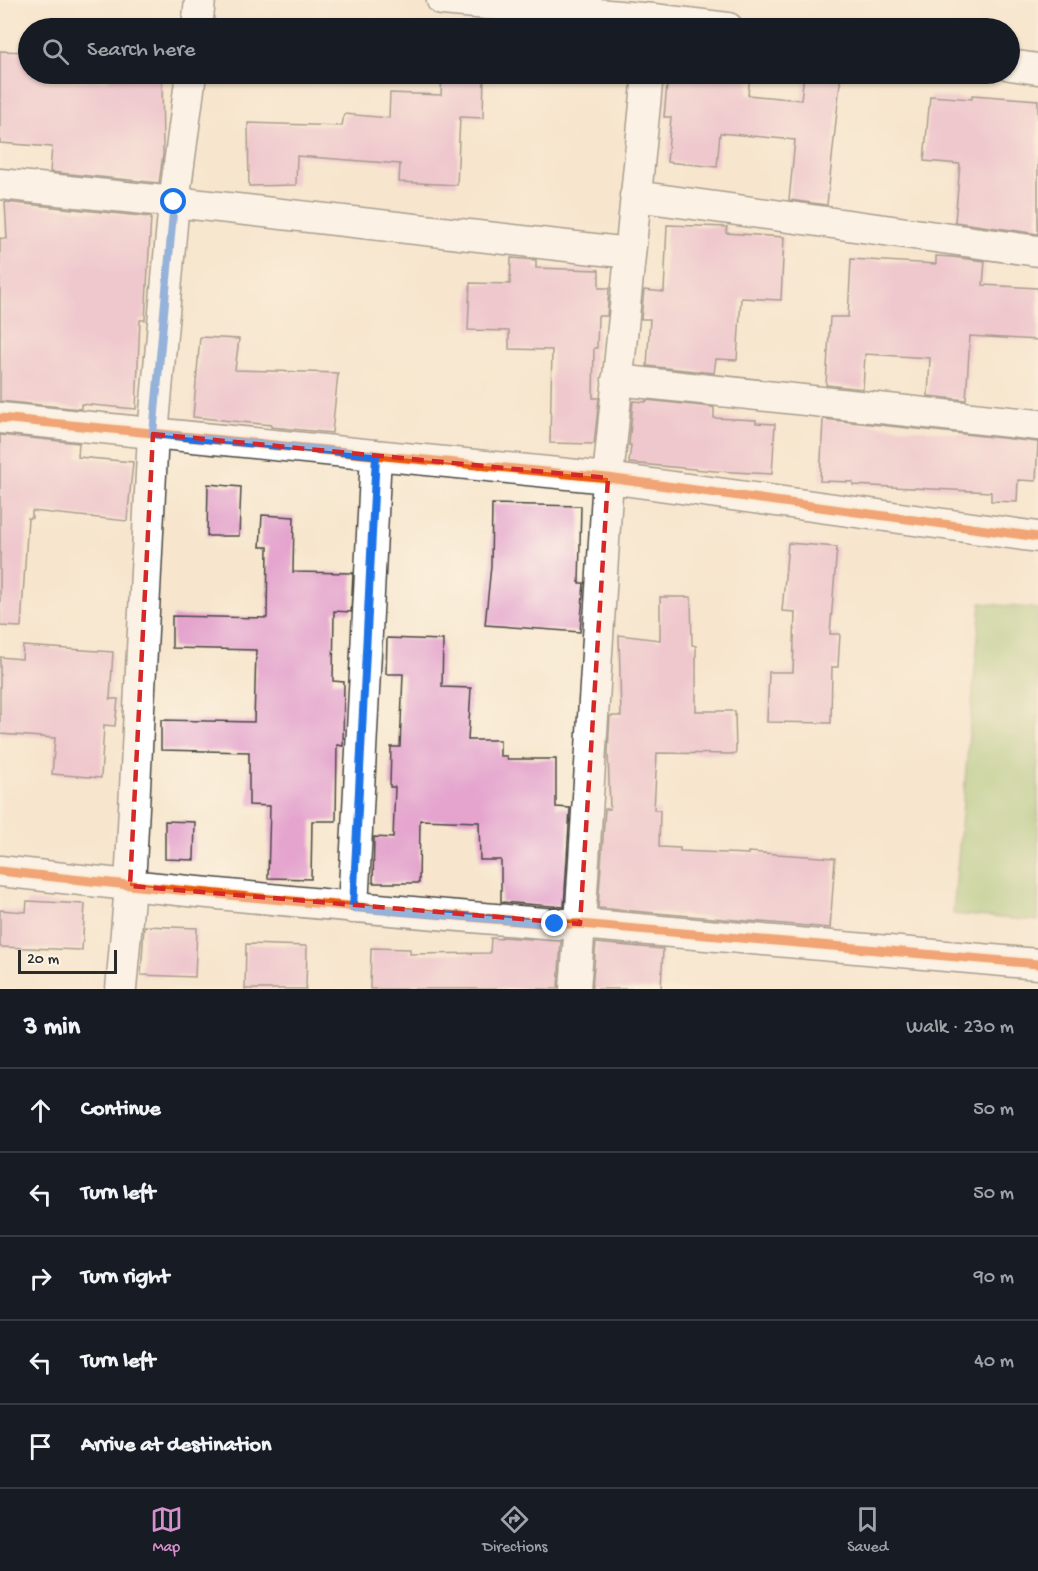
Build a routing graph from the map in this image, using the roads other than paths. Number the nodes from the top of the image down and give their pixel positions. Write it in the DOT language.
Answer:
graph roads {
  1 [pos="200,0"];
  2 [pos="442,0"];
  3 [pos="654,16"];
  4 [pos="197,18"];
  5 [pos="1020,66"];
  6 [pos="1038,69"];
  7 [pos="190,84"];
  8 [pos="647,84"];
  9 [pos="0,184"];
  10 [pos="635,196"];
  11 [pos="174,202"];
  12 [pos="1038,250"];
  13 [pos="630,253"];
  14 [pos="617,380"];
  15 [pos="0,418"];
  16 [pos="1038,425"];
  17 [pos="153,434"];
  18 [pos="376,455"];
  19 [pos="608,478"];
  20 [pos="1038,537"];
  21 [pos="0,872"];
  22 [pos="130,886"];
  23 [pos="353,908"];
  24 [pos="580,924"];
  25 [pos="1038,964"];
  26 [pos="121,989"];
  27 [pos="575,989"];
  1 -- 4 [label="street"];
  2 -- 3 [label="street"];
  5 -- 6 [label="street"];
  7 -- 11 [label="street"];
  8 -- 10 [label="street"];
  9 -- 11 [label="street"];
  10 -- 12 [label="street"];
  10 -- 13 [label="street"];
  11 -- 13 [label="street"];
  11 -- 17 [label="street"];
  13 -- 14 [label="street"];
  14 -- 16 [label="street"];
  14 -- 19 [label="street"];
  15 -- 17 [label="street"];
  17 -- 18 [label="street"];
  17 -- 22 [label="street"];
  18 -- 19 [label="street"];
  18 -- 23 [label="street"];
  19 -- 20 [label="street"];
  19 -- 24 [label="street"];
  21 -- 22 [label="street"];
  22 -- 23 [label="street"];
  22 -- 26 [label="street"];
  23 -- 24 [label="street"];
  24 -- 25 [label="street"];
  24 -- 27 [label="street"];
}
